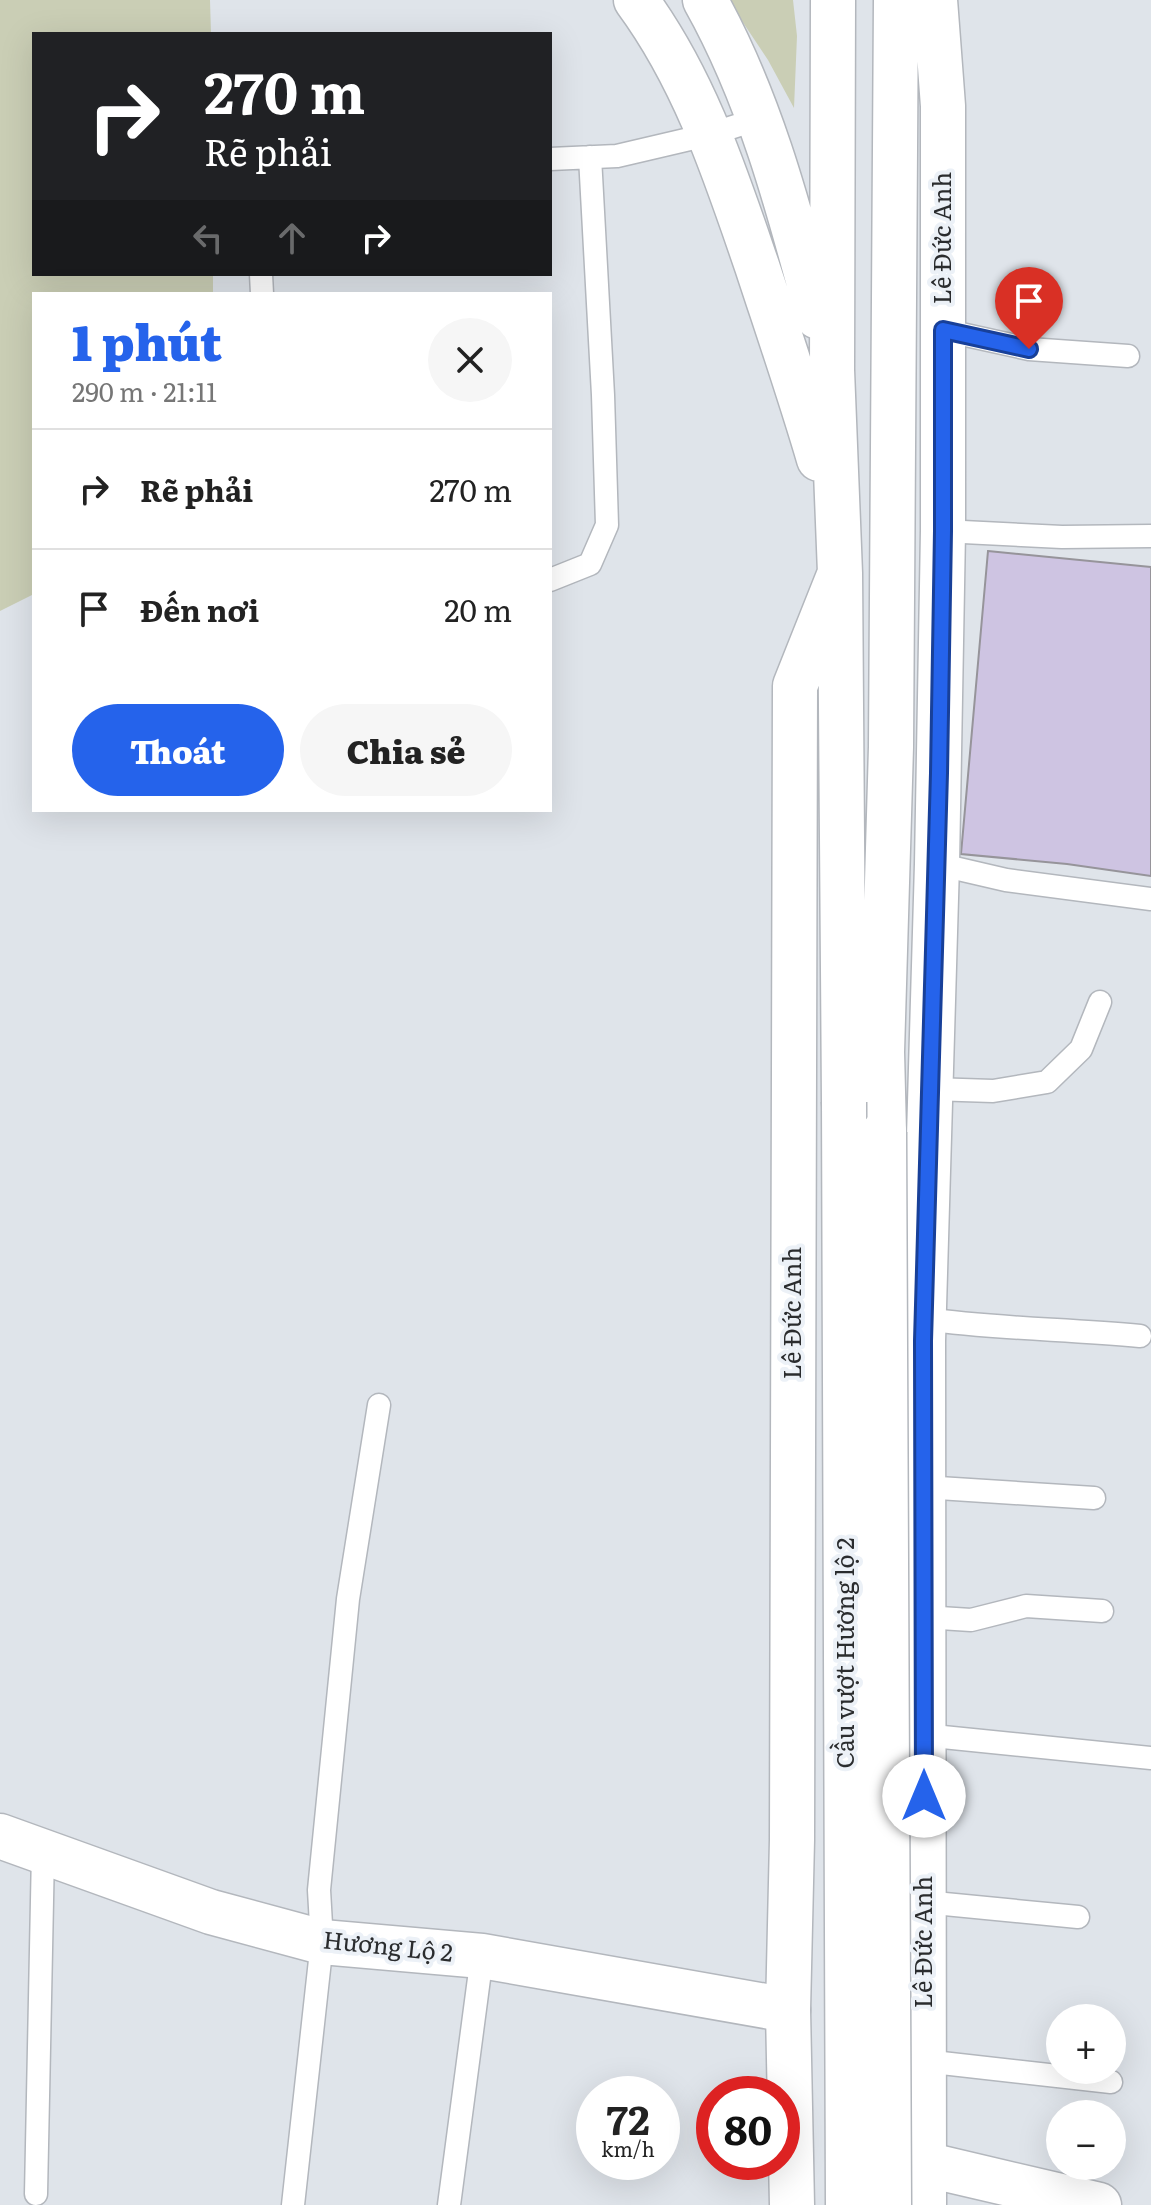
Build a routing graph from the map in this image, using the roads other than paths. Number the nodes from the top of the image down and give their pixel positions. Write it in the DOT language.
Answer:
graph roads {
  1 [pos="636,0"];
  2 [pos="705,0"];
  3 [pos="833,0"];
  4 [pos="896,0"];
  5 [pos="929,6"];
  6 [pos="758,119"];
  7 [pos="711,134"];
  8 [pos="590,157"];
  9 [pos="552,159"];
  10 [pos="943,330"];
  11 [pos="1128,356"];
  12 [pos="832,370"];
  13 [pos="838,526"];
  14 [pos="943,531"];
  15 [pos="1151,536"];
  16 [pos="840,573"];
  17 [pos="552,579"];
  18 [pos="937,864"];
  19 [pos="1151,899"];
  20 [pos="1100,1002"];
  21 [pos="931,1089"];
  22 [pos="844,1102"];
  23 [pos="884,1132"];
  24 [pos="925,1319"];
  25 [pos="1140,1336"];
  26 [pos="379,1405"];
  27 [pos="923,1487"];
  28 [pos="1094,1498"];
  29 [pos="1102,1611"];
  30 [pos="924,1617"];
  31 [pos="923,1735"];
  32 [pos="1151,1758"];
  33 [pos="0,1836"];
  34 [pos="792,1840"];
  35 [pos="43,1852"];
  36 [pos="924,1857"];
  37 [pos="924,1902"];
  38 [pos="1078,1917"];
  39 [pos="322,1942"];
  40 [pos="482,1956"];
  41 [pos="788,2010"];
  42 [pos="924,2061"];
  43 [pos="1046,2075"];
  44 [pos="924,2185"];
  45 [pos="36,2194"];
  46 [pos="293,2205"];
  47 [pos="449,2205"];
  48 [pos="792,2205"];
  49 [pos="848,2205"];
  50 [pos="889,2205"];
  51 [pos="1099,2205"];
  1 -- 7 [label="main road, Lê Đức Anh"];
  2 -- 6 [label="main road"];
  3 -- 12 [label="main road, Lê Đức Anh"];
  4 -- 23 [label="main road, Lê Đức Anh"];
  5 -- 10 [label="main road, Lê Đức Anh"];
  6 -- 7 [label="lane"];
  6 -- 12 [label="main road"];
  7 -- 8 [label="lane"];
  7 -- 13 [label="main road, Lê Đức Anh"];
  8 -- 9 [label="lane"];
  8 -- 17 [label="lane"];
  10 -- 11 [label="lane"];
  10 -- 14 [label="main road, Lê Đức Anh"];
  12 -- 13 [label="main road, Lê Đức Anh"];
  13 -- 16 [label="main road, Lê Đức Anh"];
  14 -- 15 [label="lane"];
  14 -- 18 [label="main road, Lê Đức Anh"];
  16 -- 22 [label="main road, Lê Đức Anh"];
  16 -- 34 [label="main road, Lê Đức Anh"];
  18 -- 19 [label="lane"];
  18 -- 21 [label="main road, Lê Đức Anh"];
  20 -- 21 [label="lane"];
  21 -- 24 [label="main road, Lê Đức Anh"];
  22 -- 49 [label="main road, Cầu vượt Hương lộ 2, bridge"];
  23 -- 50 [label="main road, Cầu vượt Hương lộ 2, bridge"];
  24 -- 25 [label="lane"];
  24 -- 27 [label="main road, Lê Đức Anh"];
  26 -- 39 [label="lane"];
  27 -- 28 [label="lane"];
  27 -- 30 [label="main road, Lê Đức Anh"];
  29 -- 30 [label="lane"];
  30 -- 31 [label="main road, Lê Đức Anh"];
  31 -- 32 [label="lane"];
  31 -- 36 [label="main road, Lê Đức Anh"];
  33 -- 35 [label="main road, Hương Lộ 2"];
  34 -- 36 [label="main road"];
  34 -- 41 [label="main road, Lê Đức Anh"];
  35 -- 39 [label="main road, Hương Lộ 2"];
  35 -- 45 [label="lane"];
  36 -- 37 [label="main road, Lê Đức Anh"];
  37 -- 38 [label="lane"];
  37 -- 42 [label="main road, Lê Đức Anh"];
  39 -- 40 [label="main road, Hương Lộ 2"];
  39 -- 46 [label="lane"];
  40 -- 41 [label="main road, Hương Lộ 2"];
  40 -- 47 [label="lane"];
  41 -- 44 [label="main road"];
  41 -- 48 [label="main road, Lê Đức Anh"];
  42 -- 43 [label="lane"];
  42 -- 44 [label="main road, Lê Đức Anh"];
  44 -- 51 [label="main road"];
}
